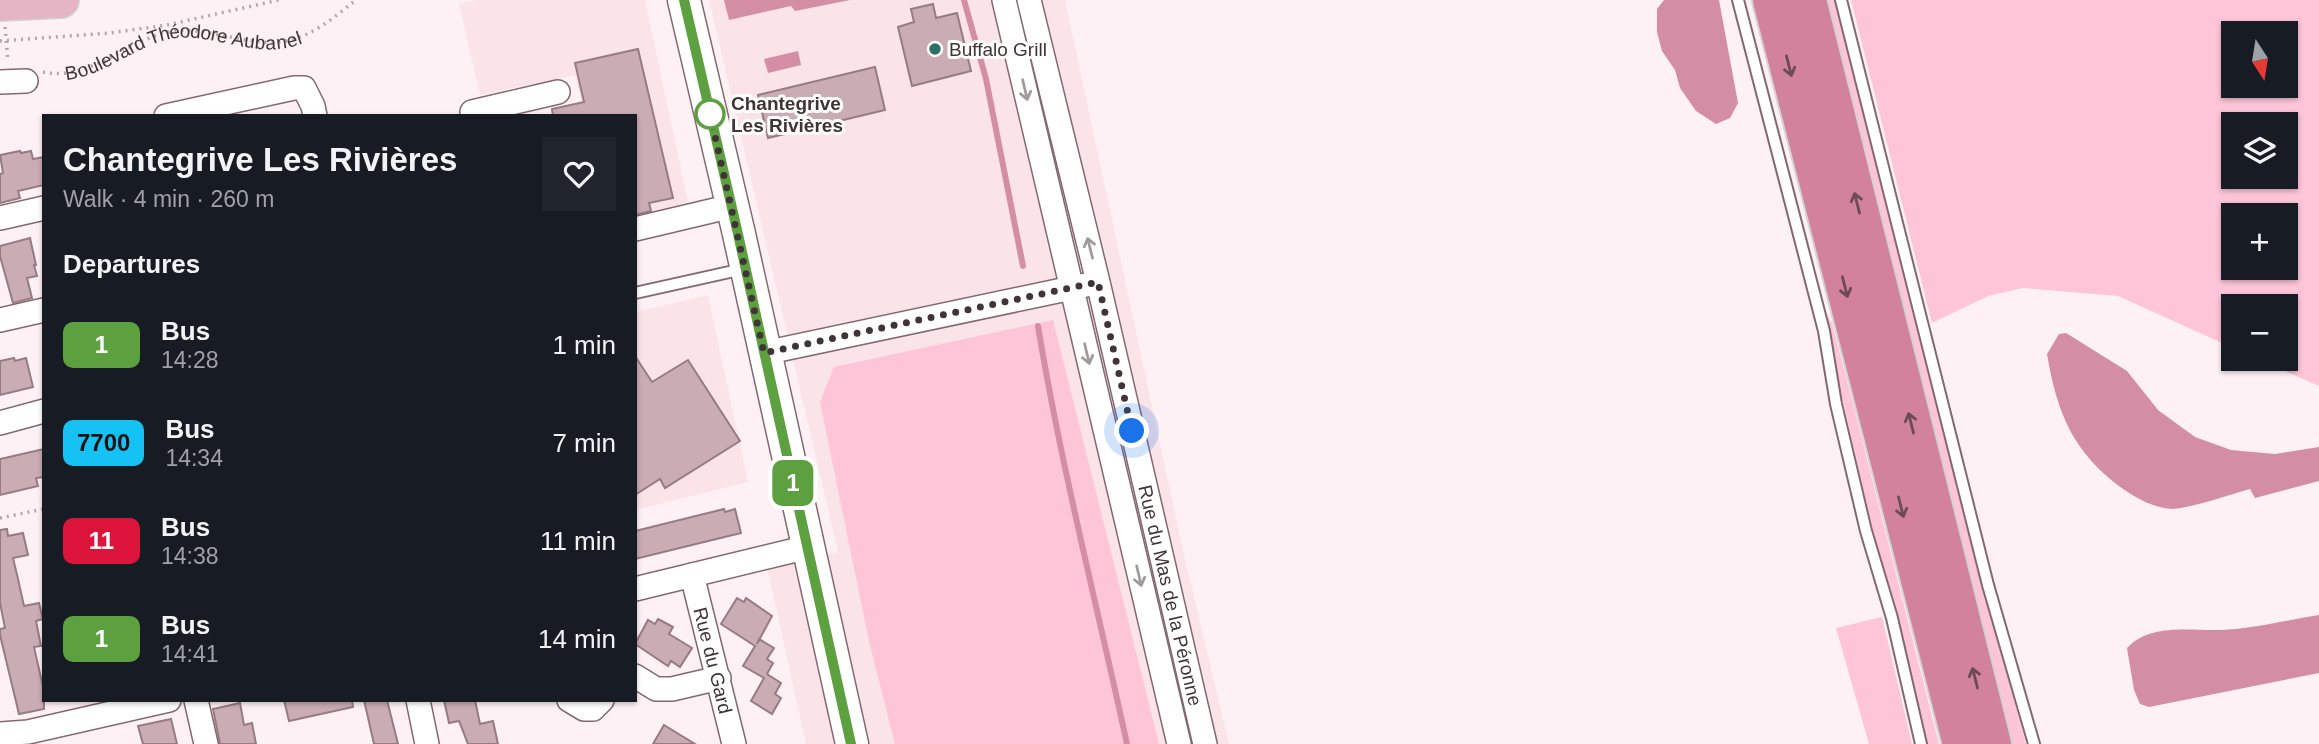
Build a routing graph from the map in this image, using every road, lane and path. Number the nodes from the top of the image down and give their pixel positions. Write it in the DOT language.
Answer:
graph roads {
  1 [pos="61,0"];
  2 [pos="279,0"];
  3 [pos="356,0"];
  4 [pos="684,0"];
  5 [pos="1004,0"];
  6 [pos="1029,0"];
  7 [pos="1738,0"];
  8 [pos="1772,0"];
  9 [pos="1807,0"];
  10 [pos="1841,0"];
  11 [pos="0,3"];
  12 [pos="167,24"];
  13 [pos="170,32"];
  14 [pos="0,41"];
  15 [pos="0,61"];
  16 [pos="4,72"];
  17 [pos="33,76"];
  18 [pos="558,92"];
  19 [pos="176,114"];
  20 [pos="315,114"];
  21 [pos="466,114"];
  22 [pos="732,206"];
  23 [pos="42,208"];
  24 [pos="0,218"];
  25 [pos="637,229"];
  26 [pos="746,268"];
  27 [pos="1098,282"];
  28 [pos="1071,288"];
  29 [pos="637,293"];
  30 [pos="42,310"];
  31 [pos="0,320"];
  32 [pos="764,353"];
  33 [pos="42,412"];
  34 [pos="0,423"];
  35 [pos="42,509"];
  36 [pos="0,518"];
  37 [pos="808,547"];
  38 [pos="692,575"];
  39 [pos="637,589"];
  40 [pos="637,677"];
  41 [pos="719,678"];
  42 [pos="160,702"];
  43 [pos="196,702"];
  44 [pos="418,702"];
  45 [pos="572,702"];
  46 [pos="600,702"];
  47 [pos="6,737"];
  48 [pos="206,744"];
  49 [pos="427,744"];
  50 [pos="734,744"];
  51 [pos="852,744"];
  52 [pos="1179,744"];
  53 [pos="1205,744"];
  54 [pos="1921,744"];
  55 [pos="1962,744"];
  56 [pos="1992,744"];
  57 [pos="2034,744"];
  1 -- 11 [label="main road"];
  2 -- 12 [label="path"];
  3 -- 13 [label="path, Boulevard Théodore Aubanel"];
  4 -- 22 [label="street"];
  5 -- 28 [label="street, Rue du Mas de la Péronne, one-way"];
  27 -- 6 [label="street, Rue du Mas de la Péronne, one-way"];
  7 -- 54 [label="lane"];
  8 -- 55 [label="highway, one-way"];
  56 -- 9 [label="highway, one-way"];
  10 -- 57 [label="lane"];
  12 -- 13 [label="path"];
  12 -- 14 [label="path"];
  13 -- 17 [label="path, Boulevard Théodore Aubanel"];
  15 -- 16 [label="path"];
  16 -- 17 [label="street"];
  18 -- 21 [label="street"];
  19 -- 20 [label="street"];
  22 -- 25 [label="street"];
  22 -- 26 [label="street"];
  23 -- 24 [label="street"];
  26 -- 29 [label="lane"];
  26 -- 32 [label="street"];
  27 -- 28 [label="street"];
  27 -- 53 [label="street, Rue du Mas de la Péronne"];
  28 -- 32 [label="street"];
  28 -- 52 [label="street, Rue du Mas de la Péronne, one-way"];
  30 -- 31 [label="street"];
  32 -- 37 [label="street"];
  33 -- 34 [label="street"];
  35 -- 36 [label="path"];
  37 -- 38 [label="street"];
  37 -- 51 [label="street"];
  38 -- 39 [label="street"];
  38 -- 41 [label="street, Rue du Gard"];
  40 -- 41 [label="street"];
  41 -- 50 [label="street, Rue du Gard"];
  42 -- 47 [label="street"];
  43 -- 48 [label="street"];
  44 -- 49 [label="street"];
  45 -- 46 [label="street"];
}
